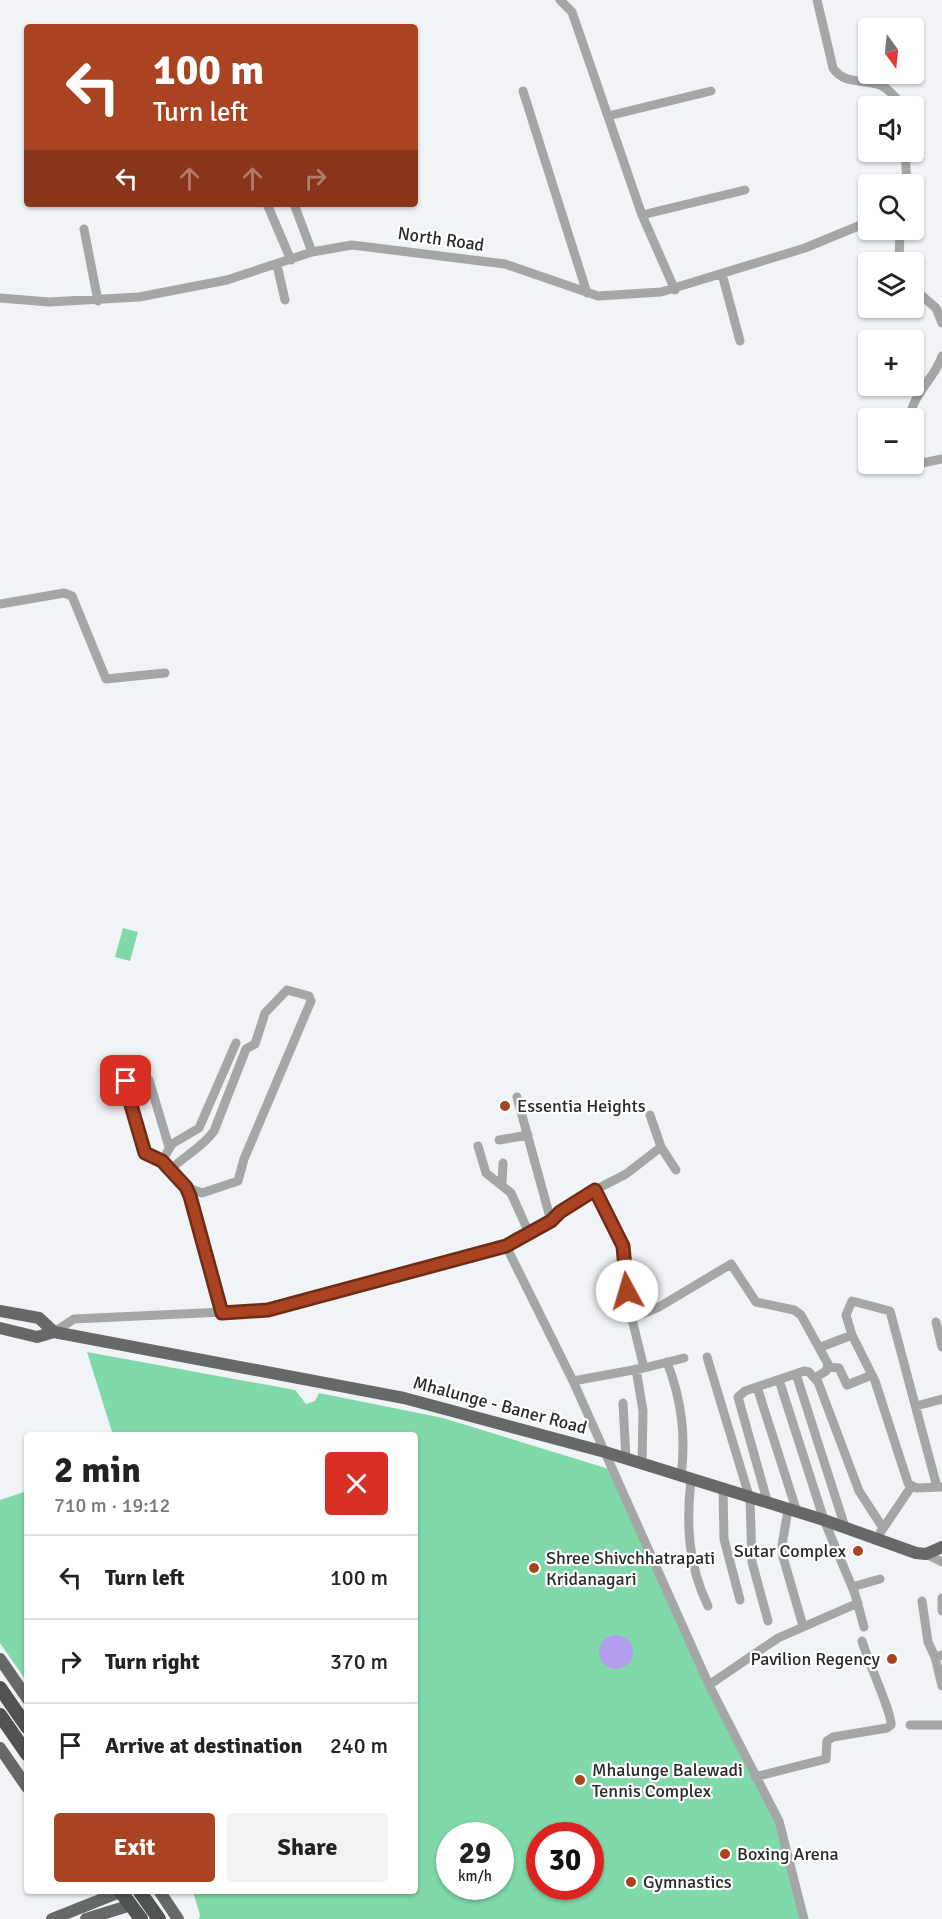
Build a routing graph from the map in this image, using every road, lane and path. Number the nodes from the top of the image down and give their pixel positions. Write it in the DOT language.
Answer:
graph roads {
  1 [pos="560,0"];
  2 [pos="817,0"];
  3 [pos="523,91"];
  4 [pos="711,91"];
  5 [pos="892,96"];
  6 [pos="608,116"];
  7 [pos="745,190"];
  8 [pos="268,207"];
  9 [pos="295,207"];
  10 [pos="642,215"];
  11 [pos="858,226"];
  12 [pos="84,229"];
  13 [pos="312,252"];
  14 [pos="291,260"];
  15 [pos="277,265"];
  16 [pos="722,274"];
  17 [pos="675,290"];
  18 [pos="587,293"];
  19 [pos="0,298"];
  20 [pos="924,298"];
  21 [pos="285,300"];
  22 [pos="98,301"];
  23 [pos="942,323"];
  24 [pos="740,341"];
  25 [pos="942,356"];
  26 [pos="914,408"];
  27 [pos="942,459"];
  28 [pos="924,463"];
  29 [pos="0,604"];
  30 [pos="165,673"];
  31 [pos="236,1043"];
  32 [pos="517,1097"];
  33 [pos="650,1115"];
  34 [pos="528,1135"];
  35 [pos="499,1140"];
  36 [pos="478,1146"];
  37 [pos="169,1147"];
  38 [pos="662,1147"];
  39 [pos="162,1161"];
  40 [pos="503,1163"];
  41 [pos="170,1170"];
  42 [pos="676,1170"];
  43 [pos="502,1185"];
  44 [pos="186,1187"];
  45 [pos="595,1190"];
  46 [pos="551,1221"];
  47 [pos="529,1233"];
  48 [pos="506,1246"];
  49 [pos="0,1311"];
  50 [pos="222,1313"];
  51 [pos="632,1318"];
  52 [pos="936,1322"];
  53 [pos="0,1328"];
  54 [pos="54,1332"];
  55 [pos="852,1335"];
  56 [pos="821,1347"];
  57 [pos="942,1347"];
  58 [pos="707,1357"];
  59 [pos="684,1359"];
  60 [pos="666,1362"];
  61 [pos="828,1367"];
  62 [pos="640,1368"];
  63 [pos="796,1374"];
  64 [pos="872,1375"];
  65 [pos="815,1378"];
  66 [pos="779,1380"];
  67 [pos="573,1381"];
  68 [pos="757,1387"];
  69 [pos="942,1399"];
  70 [pos="623,1403"];
  71 [pos="916,1406"];
  72 [pos="605,1452"];
  73 [pos="626,1458"];
  74 [pos="642,1464"];
  75 [pos="686,1478"];
  76 [pos="911,1487"];
  77 [pos="939,1487"];
  78 [pos="723,1490"];
  79 [pos="750,1498"];
  80 [pos="768,1504"];
  81 [pos="792,1511"];
  82 [pos="824,1520"];
  83 [pos="845,1527"];
  84 [pos="880,1533"];
  85 [pos="942,1547"];
  86 [pos="926,1554"];
  87 [pos="942,1562"];
  88 [pos="880,1579"];
  89 [pos="852,1587"];
  90 [pos="942,1598"];
  91 [pos="740,1600"];
  92 [pos="922,1601"];
  93 [pos="858,1603"];
  94 [pos="708,1606"];
  95 [pos="942,1611"];
  96 [pos="768,1622"];
  97 [pos="803,1626"];
  98 [pos="864,1627"];
  99 [pos="862,1641"];
  100 [pos="939,1656"];
  101 [pos="0,1659"];
  102 [pos="709,1685"];
  103 [pos="942,1686"];
  104 [pos="0,1688"];
  105 [pos="24,1694"];
  106 [pos="0,1715"];
  107 [pos="24,1723"];
  108 [pos="910,1725"];
  109 [pos="942,1725"];
  110 [pos="0,1748"];
  111 [pos="24,1750"];
  112 [pos="755,1777"];
  113 [pos="24,1783"];
  114 [pos="123,1894"];
  115 [pos="141,1894"];
  116 [pos="161,1894"];
  117 [pos="102,1895"];
  118 [pos="131,1905"];
  119 [pos="115,1915"];
  120 [pos="52,1919"];
  121 [pos="86,1919"];
  122 [pos="141,1919"];
  123 [pos="159,1919"];
  124 [pos="178,1919"];
  125 [pos="804,1919"];
  1 -- 6 [label="street"];
  2 -- 5 [label="street"];
  3 -- 18 [label="street"];
  4 -- 6 [label="street"];
  6 -- 10 [label="street"];
  7 -- 10 [label="street"];
  8 -- 14 [label="street"];
  9 -- 13 [label="street"];
  10 -- 17 [label="street"];
  11 -- 16 [label="street, North Road"];
  12 -- 22 [label="street"];
  13 -- 14 [label="street, North Road"];
  13 -- 18 [label="street, North Road"];
  14 -- 15 [label="street, North Road"];
  15 -- 21 [label="street"];
  15 -- 22 [label="street, North Road"];
  16 -- 17 [label="street, North Road"];
  16 -- 24 [label="street"];
  17 -- 18 [label="street, North Road"];
  19 -- 22 [label="street, North Road"];
  20 -- 23 [label="street"];
  25 -- 26 [label="street"];
  27 -- 28 [label="street"];
  29 -- 30 [label="street"];
  31 -- 37 [label="street"];
  32 -- 34 [label="street"];
  33 -- 38 [label="street"];
  34 -- 35 [label="street"];
  34 -- 46 [label="street"];
  36 -- 43 [label="street"];
  37 -- 39 [label="street"];
  37 -- 39 [label="street"];
  38 -- 42 [label="street"];
  38 -- 45 [label="street"];
  39 -- 41 [label="street"];
  40 -- 43 [label="street"];
  41 -- 44 [label="street"];
  41 -- 44 [label="street"];
  43 -- 47 [label="street"];
  44 -- 50 [label="street"];
  45 -- 46 [label="street"];
  45 -- 51 [label="street"];
  46 -- 47 [label="street"];
  47 -- 48 [label="street"];
  48 -- 50 [label="street"];
  48 -- 67 [label="street"];
  49 -- 54 [label="main road, Mhalunge - Baner Road"];
  50 -- 54 [label="street"];
  51 -- 56 [label="street"];
  51 -- 62 [label="street"];
  52 -- 57 [label="street"];
  53 -- 54 [label="main road, Mhalunge - Baner Road"];
  54 -- 72 [label="main road, Mhalunge - Baner Road"];
  55 -- 56 [label="street"];
  55 -- 64 [label="street"];
  55 -- 71 [label="street"];
  56 -- 61 [label="street"];
  58 -- 79 [label="street"];
  59 -- 60 [label="street"];
  60 -- 62 [label="street"];
  60 -- 75 [label="street"];
  61 -- 64 [label="street"];
  61 -- 65 [label="street"];
  62 -- 67 [label="street"];
  62 -- 74 [label="street"];
  63 -- 65 [label="street"];
  63 -- 66 [label="street"];
  63 -- 83 [label="street"];
  64 -- 76 [label="street"];
  65 -- 84 [label="street"];
  66 -- 68 [label="street"];
  66 -- 82 [label="street"];
  67 -- 72 [label="street"];
  68 -- 80 [label="street"];
  68 -- 81 [label="street"];
  69 -- 71 [label="street"];
  70 -- 73 [label="street"];
  71 -- 77 [label="street"];
  72 -- 73 [label="main road, Mhalunge - Baner Road"];
  72 -- 102 [label="street"];
  73 -- 74 [label="main road, Mhalunge - Baner Road"];
  74 -- 75 [label="main road, Mhalunge - Baner Road"];
  75 -- 78 [label="main road, Mhalunge - Baner Road"];
  75 -- 94 [label="street"];
  76 -- 77 [label="street"];
  76 -- 84 [label="street"];
  78 -- 79 [label="main road, Mhalunge - Baner Road"];
  78 -- 91 [label="street"];
  79 -- 80 [label="main road, Mhalunge - Baner Road"];
  79 -- 96 [label="street"];
  80 -- 81 [label="main road, Mhalunge - Baner Road"];
  81 -- 82 [label="main road, Mhalunge - Baner Road"];
  81 -- 97 [label="street"];
  82 -- 83 [label="main road, Mhalunge - Baner Road"];
  82 -- 89 [label="street"];
  83 -- 84 [label="main road, Mhalunge - Baner Road"];
  84 -- 86 [label="main road, Mhalunge - Baner Road"];
  85 -- 86 [label="main road"];
  86 -- 87 [label="street"];
  88 -- 89 [label="street"];
  89 -- 93 [label="street"];
  90 -- 95 [label="street"];
  92 -- 100 [label="street"];
  93 -- 97 [label="street"];
  93 -- 98 [label="street"];
  97 -- 102 [label="street"];
  99 -- 112 [label="street"];
  100 -- 103 [label="street"];
  101 -- 105 [label="main road"];
  102 -- 112 [label="street"];
  104 -- 107 [label="highway"];
  106 -- 111 [label="highway"];
  108 -- 109 [label="street"];
  110 -- 113 [label="main road"];
  112 -- 125 [label="street"];
  114 -- 118 [label="highway"];
  115 -- 123 [label="highway"];
  116 -- 124 [label="main road"];
  117 -- 119 [label="main road"];
  117 -- 120 [label="main road"];
  118 -- 119 [label="main road"];
  118 -- 122 [label="highway"];
  119 -- 121 [label="main road"];
}
